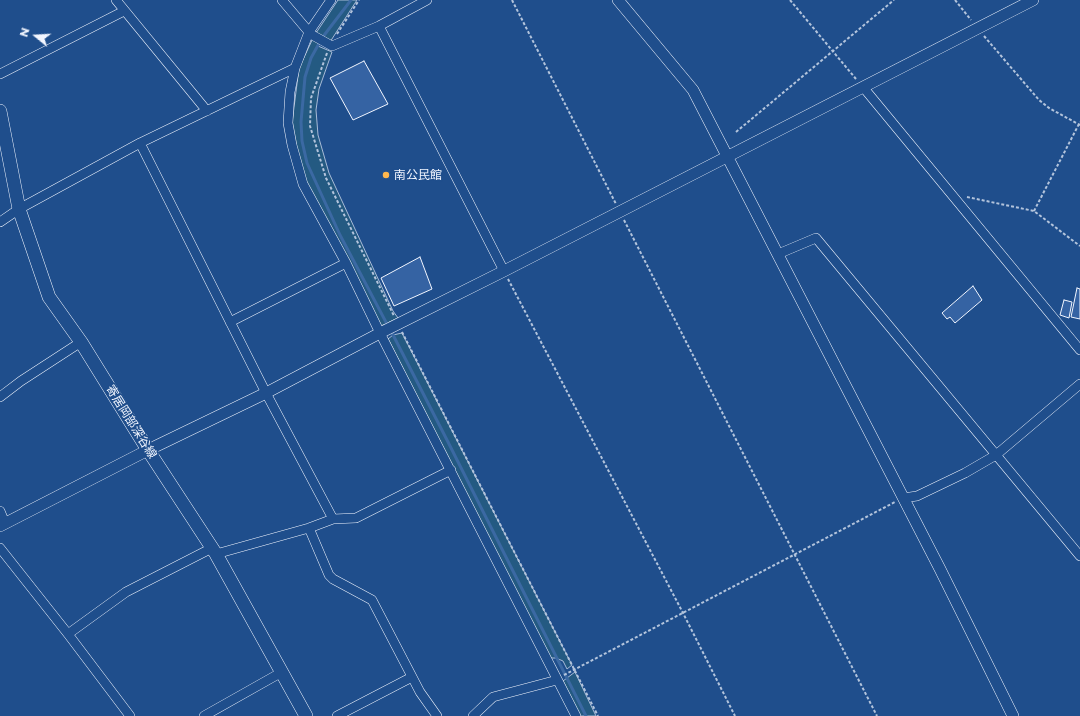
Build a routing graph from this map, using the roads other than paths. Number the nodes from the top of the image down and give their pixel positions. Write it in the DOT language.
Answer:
graph roads {
  1 [pos="116,0"];
  2 [pos="282,0"];
  3 [pos="331,0"];
  4 [pos="427,0"];
  5 [pos="618,0"];
  6 [pos="1033,0"];
  7 [pos="124,11"];
  8 [pos="379,26"];
  9 [pos="311,34"];
  10 [pos="295,68"];
  11 [pos="0,74"];
  12 [pos="863,87"];
  13 [pos="0,111"];
  14 [pos="207,111"];
  15 [pos="140,143"];
  16 [pos="728,156"];
  17 [pos="19,208"];
  18 [pos="0,222"];
  19 [pos="778,254"];
  20 [pos="346,263"];
  21 [pos="504,271"];
  22 [pos="230,322"];
  23 [pos="380,333"];
  24 [pos="81,342"];
  25 [pos="1080,350"];
  26 [pos="1080,384"];
  27 [pos="266,393"];
  28 [pos="0,397"];
  29 [pos="148,450"];
  30 [pos="996,455"];
  31 [pos="451,470"];
  32 [pos="903,498"];
  33 [pos="0,512"];
  34 [pos="333,519"];
  35 [pos="2,524"];
  36 [pos="310,528"];
  37 [pos="0,548"];
  38 [pos="214,551"];
  39 [pos="1080,556"];
  40 [pos="68,634"];
  41 [pos="282,672"];
  42 [pos="412,677"];
  43 [pos="559,678"];
  44 [pos="130,716"];
  45 [pos="204,716"];
  46 [pos="306,716"];
  47 [pos="337,716"];
  48 [pos="437,716"];
  49 [pos="473,716"];
  50 [pos="576,716"];
  51 [pos="1013,716"];
  1 -- 7 [label="street"];
  2 -- 9 [label="street"];
  3 -- 9 [label="street"];
  4 -- 8 [label="street"];
  5 -- 16 [label="street"];
  6 -- 12 [label="street"];
  7 -- 11 [label="street"];
  7 -- 14 [label="street"];
  8 -- 9 [label="street"];
  8 -- 21 [label="street"];
  9 -- 10 [label="street"];
  10 -- 14 [label="street"];
  10 -- 20 [label="street"];
  12 -- 16 [label="street"];
  12 -- 25 [label="street"];
  13 -- 17 [label="main road, 寄居岡部深谷線"];
  14 -- 15 [label="street"];
  15 -- 17 [label="street"];
  15 -- 22 [label="street"];
  16 -- 19 [label="street"];
  16 -- 21 [label="street"];
  17 -- 18 [label="street"];
  17 -- 24 [label="main road, 寄居岡部深谷線"];
  19 -- 30 [label="street"];
  19 -- 32 [label="street"];
  20 -- 22 [label="street"];
  20 -- 23 [label="street"];
  21 -- 23 [label="street"];
  22 -- 27 [label="street"];
  23 -- 27 [label="street"];
  23 -- 31 [label="street"];
  24 -- 28 [label="street"];
  24 -- 29 [label="main road, 寄居岡部深谷線"];
  26 -- 30 [label="street"];
  27 -- 29 [label="street"];
  27 -- 34 [label="street"];
  29 -- 35 [label="street"];
  29 -- 38 [label="main road, 寄居岡部深谷線"];
  30 -- 32 [label="street"];
  30 -- 39 [label="street"];
  31 -- 34 [label="street"];
  31 -- 43 [label="street"];
  32 -- 51 [label="street"];
  33 -- 35 [label="street"];
  34 -- 36 [label="street"];
  36 -- 38 [label="street"];
  36 -- 42 [label="street"];
  37 -- 40 [label="street"];
  38 -- 40 [label="street"];
  38 -- 41 [label="main road, 寄居岡部深谷線"];
  40 -- 44 [label="street"];
  41 -- 45 [label="street"];
  41 -- 46 [label="main road, 寄居岡部深谷線"];
  42 -- 47 [label="street"];
  42 -- 48 [label="street"];
  43 -- 49 [label="street"];
  43 -- 50 [label="street"];
}
